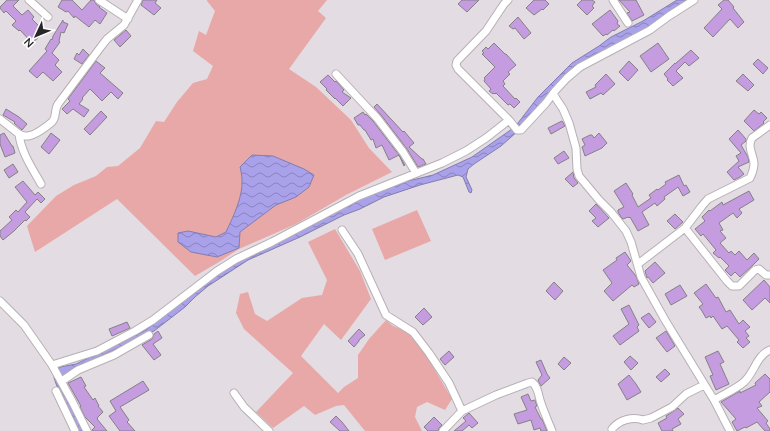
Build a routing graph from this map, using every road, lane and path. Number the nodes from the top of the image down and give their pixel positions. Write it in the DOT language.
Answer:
graph roads {
  1 [pos="29,0"];
  2 [pos="99,0"];
  3 [pos="138,0"];
  4 [pos="508,0"];
  5 [pos="613,0"];
  6 [pos="694,0"];
  7 [pos="48,17"];
  8 [pos="128,18"];
  9 [pos="628,23"];
  10 [pos="336,74"];
  11 [pos="553,94"];
  12 [pos="0,119"];
  13 [pos="513,125"];
  14 [pos="770,125"];
  15 [pos="19,134"];
  16 [pos="416,173"];
  17 [pos="41,184"];
  18 [pos="685,228"];
  19 [pos="342,230"];
  20 [pos="638,264"];
  21 [pos="770,275"];
  22 [pos="0,301"];
  23 [pos="149,336"];
  24 [pos="770,350"];
  25 [pos="53,367"];
  26 [pos="61,380"];
  27 [pos="704,385"];
  28 [pos="56,391"];
  29 [pos="234,393"];
  30 [pos="714,400"];
  31 [pos="462,411"];
  32 [pos="611,430"];
  33 [pos="75,431"];
  34 [pos="87,431"];
  35 [pos="269,431"];
  36 [pos="443,431"];
  37 [pos="552,431"];
  38 [pos="730,431"];
  1 -- 7 [label="street"];
  2 -- 8 [label="street"];
  3 -- 8 [label="street"];
  4 -- 13 [label="street"];
  5 -- 9 [label="street"];
  6 -- 11 [label="street"];
  8 -- 15 [label="street"];
  10 -- 16 [label="street"];
  11 -- 13 [label="street"];
  11 -- 20 [label="street"];
  12 -- 15 [label="street"];
  13 -- 16 [label="street"];
  14 -- 18 [label="street"];
  15 -- 17 [label="street"];
  16 -- 25 [label="street"];
  18 -- 20 [label="street"];
  18 -- 21 [label="street"];
  19 -- 31 [label="street"];
  20 -- 27 [label="street"];
  22 -- 25 [label="street"];
  23 -- 26 [label="street"];
  24 -- 30 [label="street"];
  25 -- 26 [label="street"];
  26 -- 34 [label="street"];
  27 -- 30 [label="street"];
  27 -- 32 [label="street"];
  28 -- 33 [label="street"];
  29 -- 35 [label="street"];
  30 -- 38 [label="street"];
  31 -- 36 [label="street"];
  31 -- 37 [label="street"];
}
